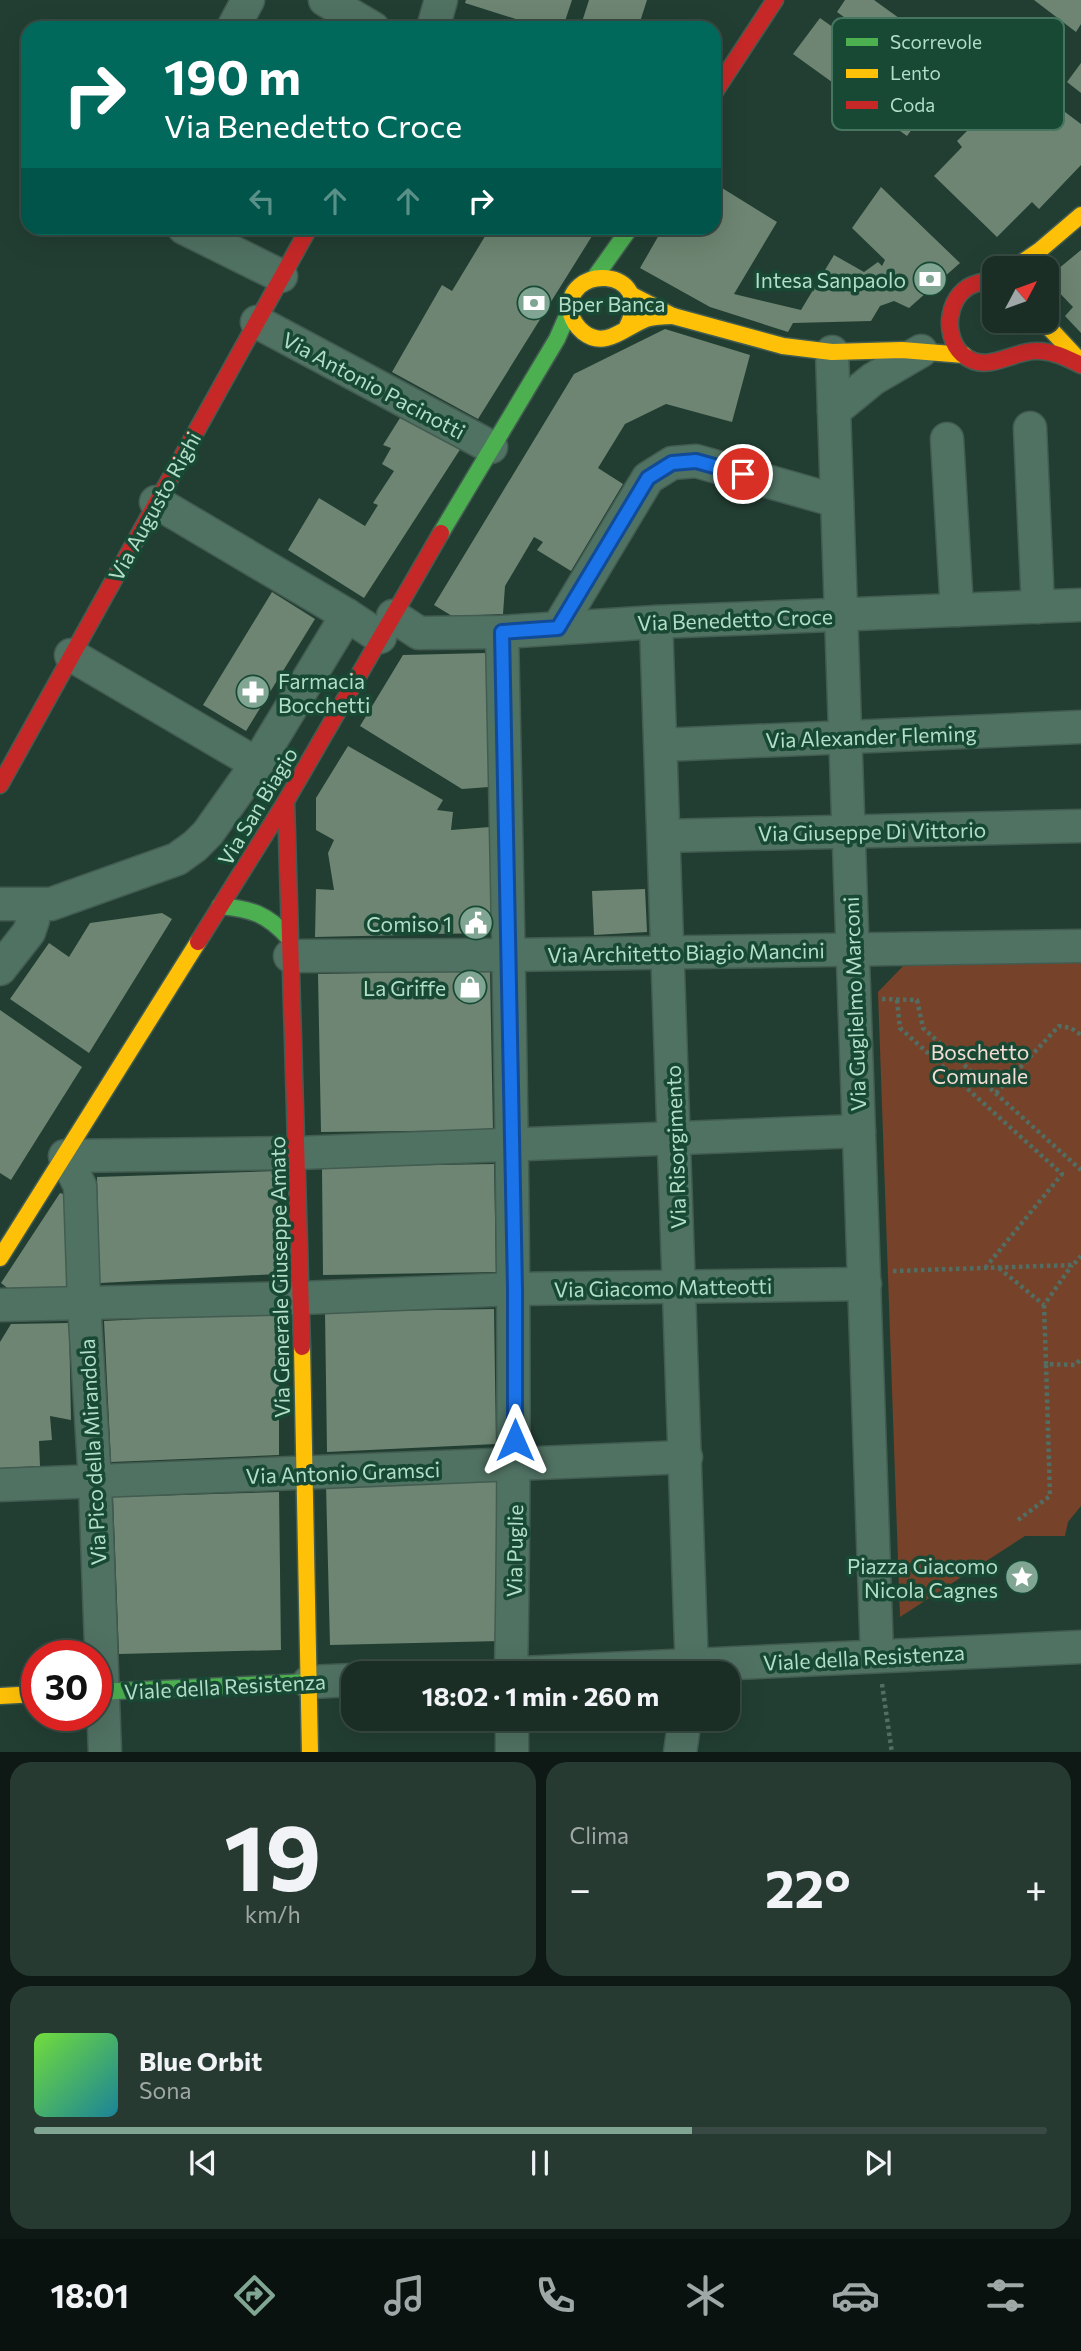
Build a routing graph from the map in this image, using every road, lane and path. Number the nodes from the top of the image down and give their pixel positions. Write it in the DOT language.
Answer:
graph roads {
  1 [pos="248,0"];
  2 [pos="325,0"];
  3 [pos="441,0"];
  4 [pos="775,0"];
  5 [pos="237,21"];
  6 [pos="361,21"];
  7 [pos="435,21"];
  8 [pos="721,82"];
  9 [pos="1081,215"];
  10 [pos="198,235"];
  11 [pos="305,235"];
  12 [pos="625,235"];
  13 [pos="627,235"];
  14 [pos="1031,256"];
  15 [pos="281,276"];
  16 [pos="595,277"];
  17 [pos="982,282"];
  18 [pos="628,291"];
  19 [pos="571,307"];
  20 [pos="949,309"];
  21 [pos="673,316"];
  22 [pos="257,322"];
  23 [pos="627,327"];
  24 [pos="1029,333"];
  25 [pos="1040,333"];
  26 [pos="597,339"];
  27 [pos="921,340"];
  28 [pos="832,352"];
  29 [pos="964,355"];
  30 [pos="1011,357"];
  31 [pos="1081,364"];
  32 [pos="540,369"];
  33 [pos="834,411"];
  34 [pos="1030,428"];
  35 [pos="947,439"];
  36 [pos="491,447"];
  37 [pos="837,501"];
  38 [pos="156,502"];
  39 [pos="1081,605"];
  40 [pos="1038,607"];
  41 [pos="957,610"];
  42 [pos="347,615"];
  43 [pos="841,615"];
  44 [pos="656,622"];
  45 [pos="387,626"];
  46 [pos="558,628"];
  47 [pos="502,632"];
  48 [pos="71,655"];
  49 [pos="1081,727"];
  50 [pos="845,737"];
  51 [pos="660,745"];
  52 [pos="257,764"];
  53 [pos="0,785"];
  54 [pos="286,801"];
  55 [pos="1081,826"];
  56 [pos="848,832"];
  57 [pos="664,836"];
  58 [pos="13,904"];
  59 [pos="220,906"];
  60 [pos="1081,946"];
  61 [pos="290,947"];
  62 [pos="853,949"];
  63 [pos="668,951"];
  64 [pos="509,955"];
  65 [pos="0,969"];
  66 [pos="854,998"];
  67 [pos="897,1000"];
  68 [pos="1081,1035"];
  69 [pos="996,1093"];
  70 [pos="859,1131"];
  71 [pos="675,1138"];
  72 [pos="512,1146"];
  73 [pos="297,1153"];
  74 [pos="65,1156"];
  75 [pos="1081,1170"];
  76 [pos="1081,1256"];
  77 [pos="0,1258"];
  78 [pos="1073,1265"];
  79 [pos="999,1267"];
  80 [pos="985,1268"];
  81 [pos="865,1278"];
  82 [pos="680,1288"];
  83 [pos="515,1289"];
  84 [pos="301,1298"];
  85 [pos="84,1303"];
  86 [pos="0,1305"];
  87 [pos="1045,1305"];
  88 [pos="1081,1359"];
  89 [pos="1046,1364"];
  90 [pos="686,1457"];
  91 [pos="515,1465"];
  92 [pos="305,1473"];
  93 [pos="95,1482"];
  94 [pos="0,1486"];
  95 [pos="1018,1520"];
  96 [pos="99,1640"];
  97 [pos="1081,1647"];
  98 [pos="877,1656"];
  99 [pos="511,1661"];
  100 [pos="693,1661"];
  101 [pos="740,1666"];
  102 [pos="341,1681"];
  103 [pos="309,1682"];
  104 [pos="112,1691"];
  105 [pos="21,1695"];
  106 [pos="0,1696"];
  107 [pos="103,1731"];
  108 [pos="512,1731"];
  109 [pos="683,1731"];
  110 [pos="105,1752"];
  111 [pos="310,1752"];
  112 [pos="512,1752"];
  113 [pos="680,1752"];
  114 [pos="892,1752"];
  1 -- 5 [label="street"];
  2 -- 6 [label="street"];
  3 -- 7 [label="street"];
  4 -- 8 [label="street"];
  9 -- 14 [label="street"];
  10 -- 15 [label="street"];
  11 -- 15 [label="street, Via Augusto Righi"];
  12 -- 16 [label="street"];
  13 -- 18 [label="street"];
  15 -- 22 [label="street, Via Augusto Righi"];
  16 -- 18 [label="street"];
  16 -- 19 [label="street"];
  17 -- 20 [label="street"];
  18 -- 21 [label="street"];
  18 -- 23 [label="street"];
  19 -- 26 [label="street"];
  19 -- 32 [label="street, Via San Biagio"];
  20 -- 27 [label="street"];
  20 -- 29 [label="street"];
  21 -- 23 [label="street"];
  21 -- 28 [label="street"];
  22 -- 36 [label="street, Via Antonio Pacinotti"];
  22 -- 38 [label="street, Via Augusto Righi"];
  23 -- 26 [label="street"];
  24 -- 30 [label="street"];
  25 -- 31 [label="street"];
  26 -- 32 [label="street"];
  27 -- 28 [label="street"];
  27 -- 29 [label="street"];
  27 -- 33 [label="street"];
  28 -- 33 [label="street, Via Guglielmo Marconi"];
  29 -- 30 [label="street"];
  30 -- 31 [label="street"];
  32 -- 36 [label="street, Via San Biagio"];
  33 -- 37 [label="street, Via Guglielmo Marconi"];
  34 -- 40 [label="street"];
  35 -- 41 [label="street"];
  36 -- 45 [label="street, Via San Biagio"];
  37 -- 43 [label="street, Via Guglielmo Marconi"];
  37 -- 46 [label="street"];
  38 -- 42 [label="street, Via Benedetto Croce"];
  38 -- 48 [label="street, Via Augusto Righi"];
  39 -- 40 [label="street, Via Benedetto Croce"];
  40 -- 41 [label="street, Via Benedetto Croce"];
  41 -- 43 [label="street, Via Benedetto Croce"];
  42 -- 45 [label="street, Via Benedetto Croce"];
  42 -- 52 [label="street"];
  43 -- 44 [label="street, Via Benedetto Croce"];
  43 -- 50 [label="street, Via Guglielmo Marconi"];
  44 -- 46 [label="street, Via Benedetto Croce"];
  44 -- 51 [label="street, Via Risorgimento"];
  45 -- 47 [label="street, Via Benedetto Croce"];
  45 -- 54 [label="street, Via San Biagio"];
  46 -- 47 [label="street, Via Benedetto Croce"];
  47 -- 64 [label="street, Via Puglie"];
  48 -- 52 [label="street"];
  48 -- 53 [label="street, Via Augusto Righi"];
  49 -- 50 [label="street, Via Alexander Fleming"];
  50 -- 51 [label="street, Via Alexander Fleming"];
  50 -- 56 [label="street, Via Guglielmo Marconi"];
  51 -- 57 [label="street, Via Risorgimento"];
  52 -- 58 [label="street"];
  54 -- 59 [label="street, Via San Biagio"];
  54 -- 61 [label="street, Via Generale Giuseppe Amato"];
  55 -- 56 [label="street, Via Giuseppe Di Vittorio"];
  56 -- 57 [label="street, Via Giuseppe Di Vittorio"];
  56 -- 62 [label="street, Via Guglielmo Marconi"];
  57 -- 63 [label="street, Via Risorgimento"];
  58 -- 65 [label="street"];
  59 -- 61 [label="street"];
  59 -- 74 [label="street, Via San Biagio"];
  60 -- 62 [label="street, Via Architetto Biagio Mancini"];
  61 -- 64 [label="street, Via Architetto Biagio Mancini"];
  61 -- 73 [label="street, Via Generale Giuseppe Amato"];
  62 -- 63 [label="street, Via Architetto Biagio Mancini"];
  62 -- 66 [label="street, Via Guglielmo Marconi"];
  63 -- 64 [label="street, Via Architetto Biagio Mancini"];
  63 -- 71 [label="street, Via Risorgimento"];
  64 -- 72 [label="street, Via Puglie"];
  66 -- 67 [label="path"];
  66 -- 70 [label="street, Via Guglielmo Marconi"];
  67 -- 69 [label="path"];
  67 -- 80 [label="path"];
  68 -- 69 [label="path"];
  69 -- 75 [label="path"];
  70 -- 71 [label="street"];
  70 -- 81 [label="street, Via Guglielmo Marconi"];
  71 -- 72 [label="street"];
  71 -- 82 [label="street, Via Risorgimento"];
  72 -- 73 [label="street"];
  72 -- 83 [label="street, Via Puglie"];
  73 -- 74 [label="street"];
  73 -- 84 [label="street, Via Generale Giuseppe Amato"];
  74 -- 77 [label="street, Via San Biagio"];
  74 -- 85 [label="street, Via Pico della Mirandola"];
  76 -- 78 [label="path"];
  78 -- 79 [label="path"];
  78 -- 87 [label="path"];
  79 -- 80 [label="path"];
  79 -- 87 [label="path"];
  80 -- 81 [label="path"];
  81 -- 82 [label="street, Via Giacomo Matteotti"];
  81 -- 98 [label="street, Via Guglielmo Marconi"];
  82 -- 83 [label="street, Via Giacomo Matteotti"];
  82 -- 90 [label="street, Via Risorgimento"];
  83 -- 84 [label="street, Via Giacomo Matteotti"];
  83 -- 91 [label="street, Via Puglie"];
  84 -- 85 [label="street, Via Giacomo Matteotti"];
  84 -- 92 [label="street, Via Generale Giuseppe Amato"];
  85 -- 86 [label="street, Via Giacomo Matteotti"];
  85 -- 93 [label="street, Via Pico della Mirandola"];
  87 -- 89 [label="path"];
  88 -- 89 [label="path"];
  89 -- 95 [label="path"];
  90 -- 91 [label="street, Via Antonio Gramsci"];
  90 -- 100 [label="street, Via Risorgimento"];
  91 -- 92 [label="street, Via Antonio Gramsci"];
  91 -- 99 [label="street, Via Puglie"];
  92 -- 93 [label="street, Via Antonio Gramsci"];
  92 -- 103 [label="street, Via Generale Giuseppe Amato"];
  93 -- 94 [label="street, Via Antonio Gramsci"];
  93 -- 96 [label="street, Via Pico della Mirandola"];
  97 -- 98 [label="street, Viale della Resistenza"];
  98 -- 101 [label="street, Viale della Resistenza"];
  98 -- 114 [label="path"];
  102 -- 103 [label="street, Viale della Resistenza"];
  103 -- 104 [label="street, Viale della Resistenza"];
  103 -- 111 [label="street, Via Generale Giuseppe Amato"];
  105 -- 106 [label="street"];
  107 -- 110 [label="street, Via Pico della Mirandola"];
  108 -- 112 [label="street"];
  109 -- 113 [label="street"];
}
